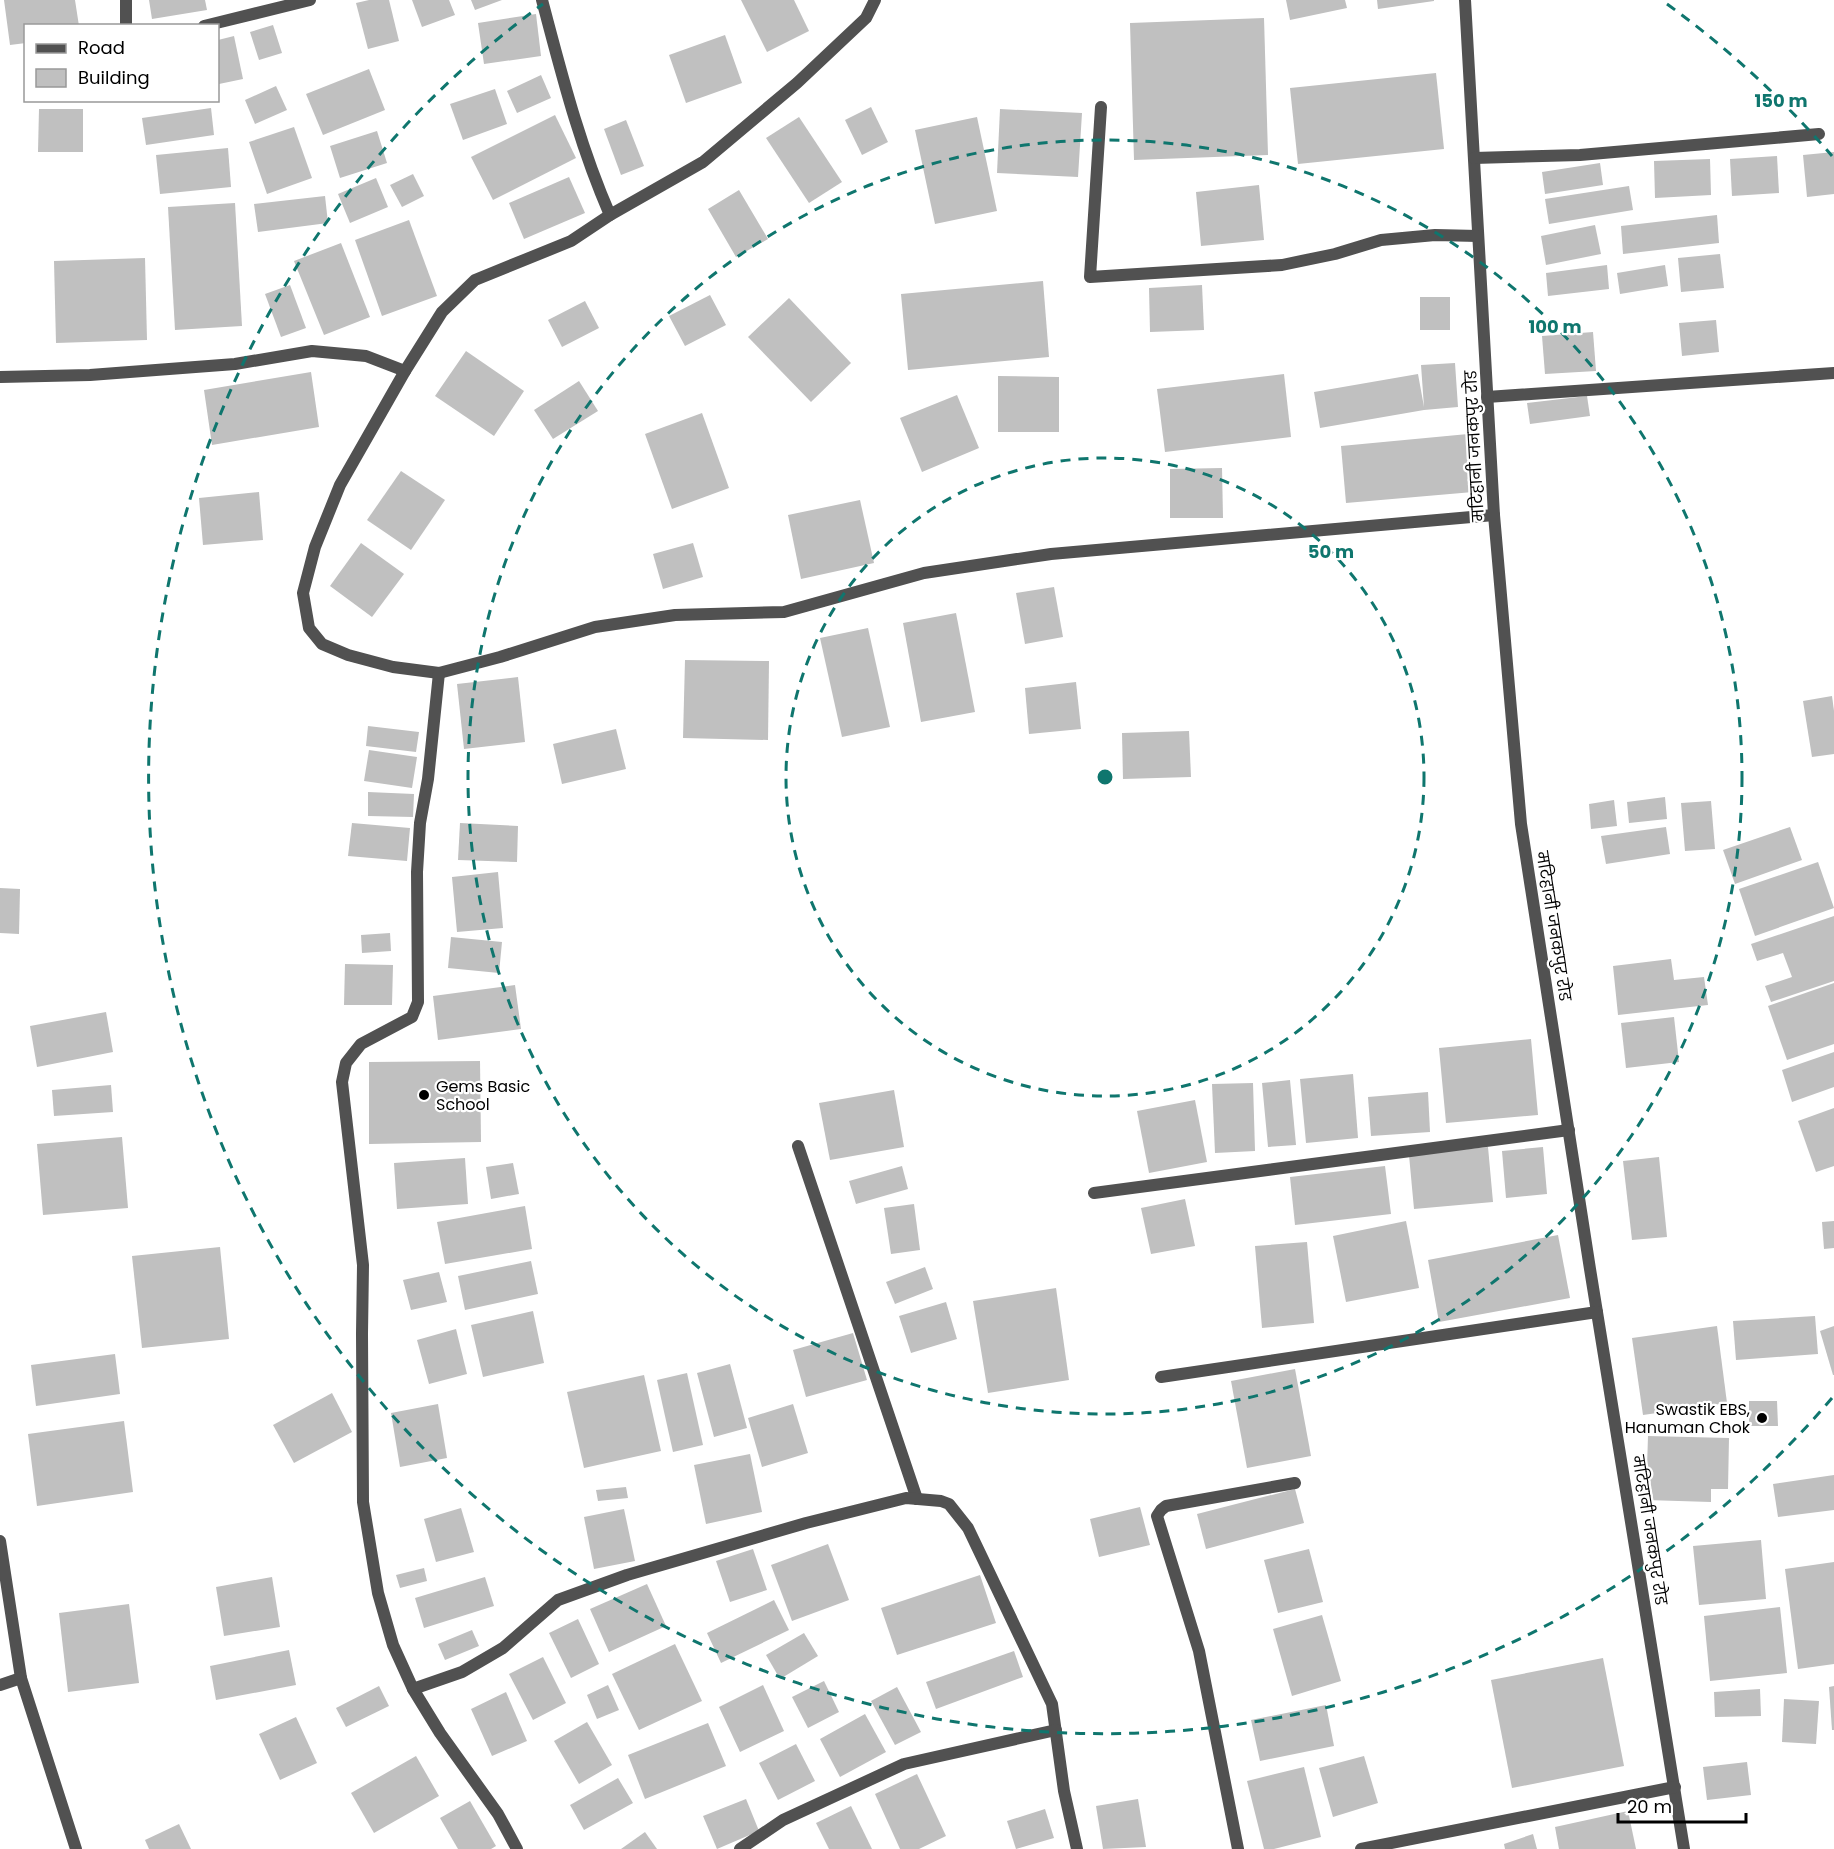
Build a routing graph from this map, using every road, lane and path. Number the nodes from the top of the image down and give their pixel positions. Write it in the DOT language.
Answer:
graph roads {
  1 [pos="126,0"];
  2 [pos="310,0"];
  3 [pos="542,0"];
  4 [pos="875,0"];
  5 [pos="1465,0"];
  6 [pos="126,24"];
  7 [pos="212,24"];
  8 [pos="1101,107"];
  9 [pos="1819,134"];
  10 [pos="1474,158"];
  11 [pos="610,215"];
  12 [pos="1478,236"];
  13 [pos="405,371"];
  14 [pos="1834,373"];
  15 [pos="0,377"];
  16 [pos="1487,397"];
  17 [pos="1494,515"];
  18 [pos="439,673"];
  19 [pos="1569,1130"];
  20 [pos="798,1146"];
  21 [pos="1094,1193"];
  22 [pos="1597,1312"];
  23 [pos="1161,1377"];
  24 [pos="1295,1483"];
  25 [pos="916,1499"];
  26 [pos="0,1541"];
  27 [pos="21,1678"];
  28 [pos="0,1685"];
  29 [pos="413,1689"];
  30 [pos="1056,1730"];
  31 [pos="1675,1786"];
  32 [pos="76,1849"];
  33 [pos="517,1849"];
  34 [pos="740,1849"];
  35 [pos="1077,1849"];
  36 [pos="1238,1849"];
  37 [pos="1361,1849"];
  38 [pos="1684,1849"];
  1 -- 6 [label="street"];
  2 -- 7 [label="street"];
  3 -- 11 [label="street"];
  4 -- 11 [label="street"];
  5 -- 10 [label="street, मटिहानी जनकपुर रोड"];
  8 -- 12 [label="street"];
  9 -- 10 [label="street"];
  10 -- 12 [label="street, मटिहानी जनकपुर रोड"];
  11 -- 13 [label="street"];
  12 -- 16 [label="street, मटिहानी जनकपुर रोड"];
  13 -- 15 [label="street"];
  13 -- 18 [label="street"];
  14 -- 16 [label="street"];
  16 -- 17 [label="street, मटिहानी जनकपुर रोड"];
  17 -- 18 [label="street"];
  17 -- 19 [label="street, मटिहानी जनकपुर रोड"];
  18 -- 29 [label="street"];
  19 -- 21 [label="street"];
  19 -- 22 [label="street, मटिहानी जनकपुर रोड"];
  20 -- 25 [label="street"];
  22 -- 23 [label="street"];
  22 -- 31 [label="street, मटिहानी जनकपुर रोड"];
  24 -- 36 [label="street"];
  25 -- 29 [label="street"];
  25 -- 30 [label="street"];
  26 -- 27 [label="street"];
  27 -- 28 [label="street"];
  27 -- 32 [label="street"];
  29 -- 33 [label="street"];
  30 -- 34 [label="street"];
  30 -- 35 [label="street"];
  31 -- 37 [label="street"];
  31 -- 38 [label="street, मटिहानी जनकपुर रोड"];
}
